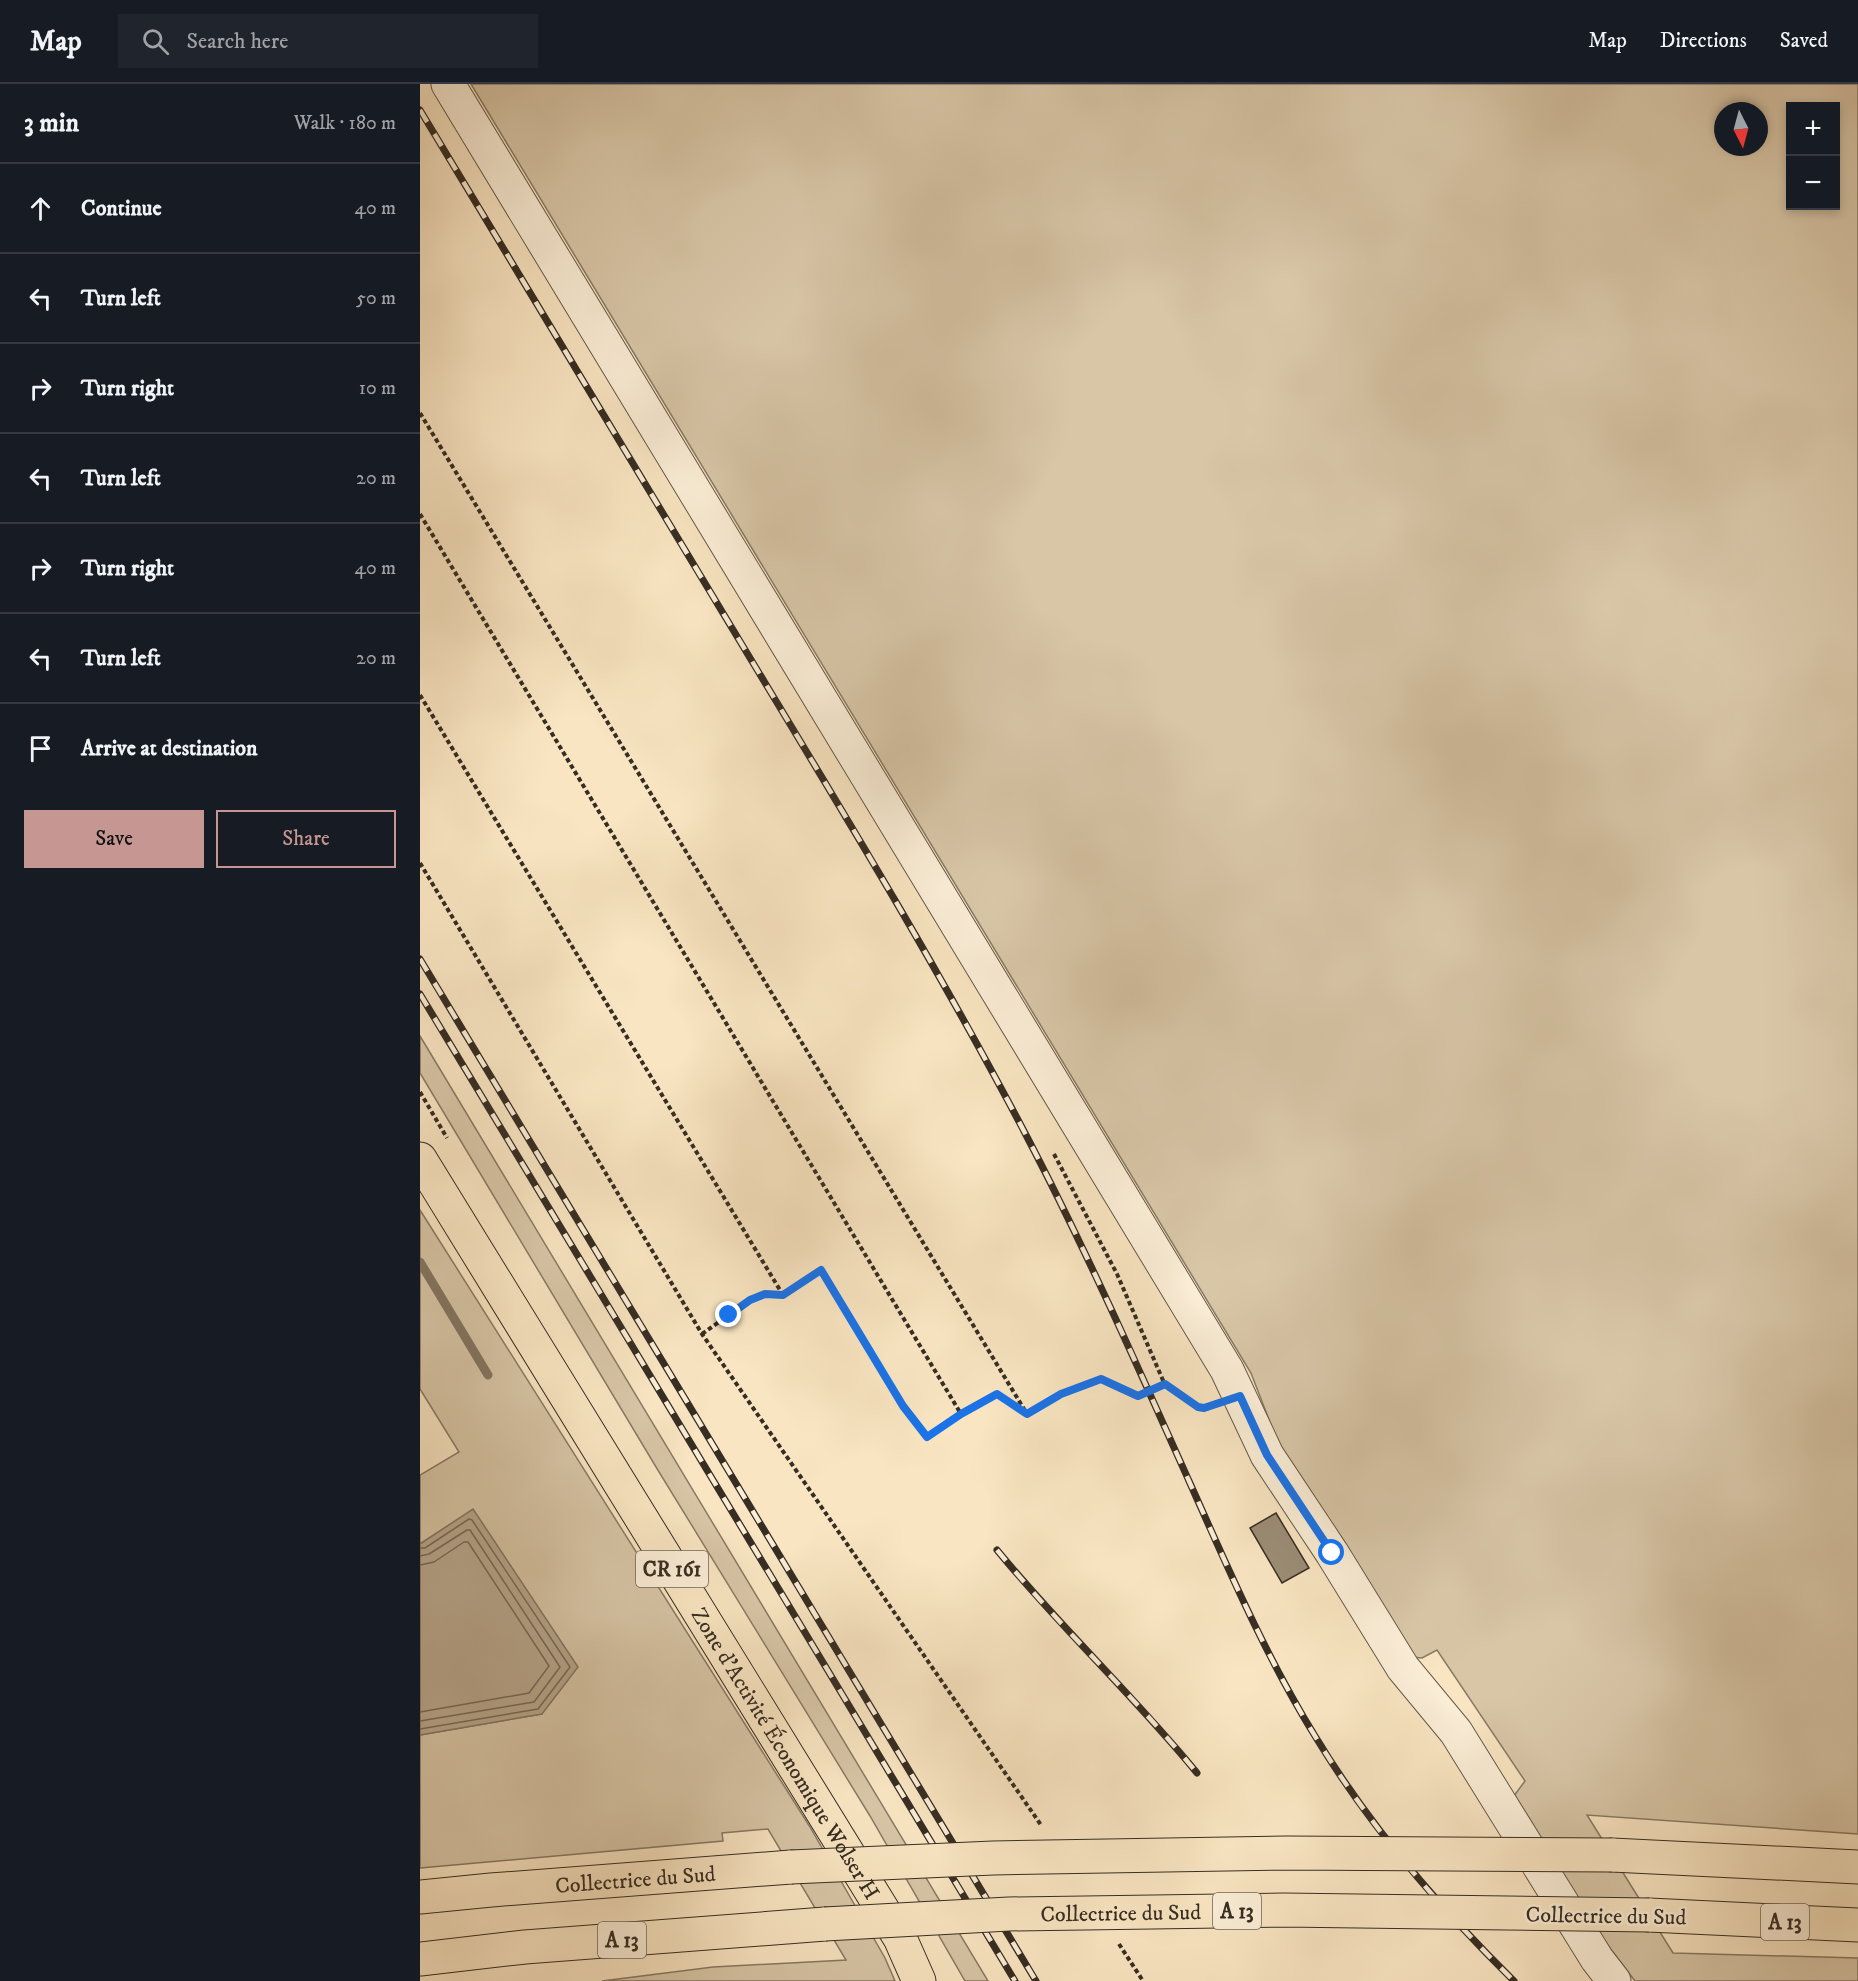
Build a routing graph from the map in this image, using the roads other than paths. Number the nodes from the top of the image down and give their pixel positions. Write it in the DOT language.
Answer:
graph roads {
  1 [pos="448,84"];
  2 [pos="420,1159"];
  3 [pos="1858,1867"];
  4 [pos="420,1897"];
  5 [pos="1858,1926"];
  6 [pos="420,1959"];
  7 [pos="919,1981"];
  8 [pos="1614,1981"];
  1 -- 8 [label="lane"];
  2 -- 7 [label="main road, Zone d'Activité Économique Wolser H / CR 161"];
  3 -- 4 [label="main road, Collectrice du Sud, bridge"];
  5 -- 6 [label="main road, Collectrice du Sud / A 13, bridge"];
}
